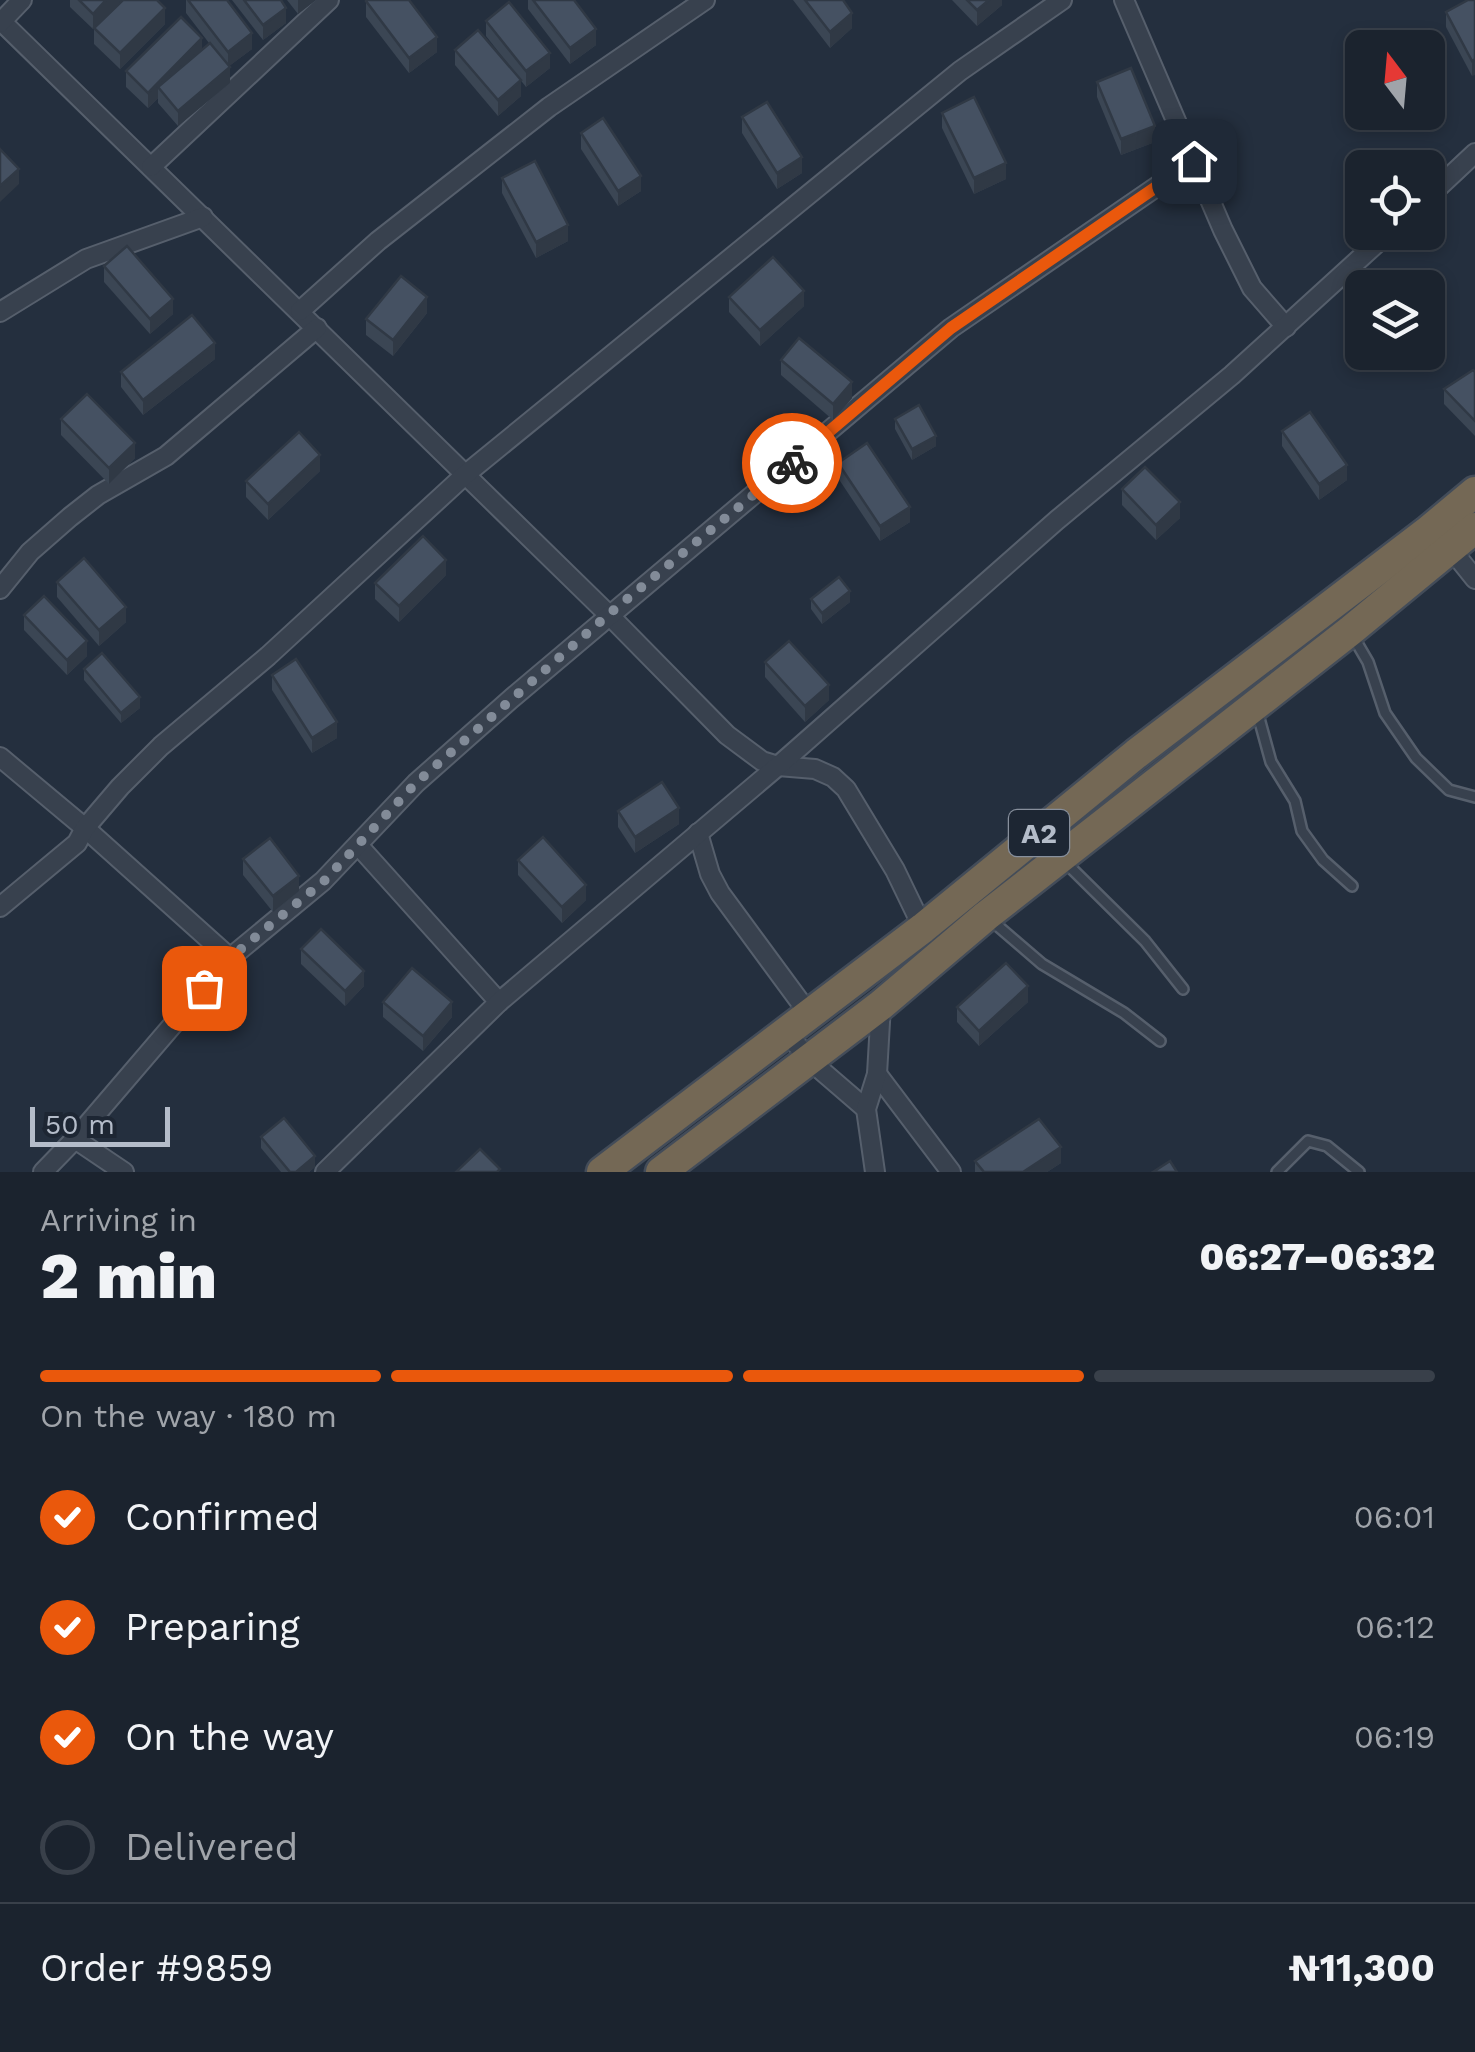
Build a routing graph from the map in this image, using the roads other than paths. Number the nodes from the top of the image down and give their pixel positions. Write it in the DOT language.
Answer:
graph roads {
  1 [pos="22,0"];
  2 [pos="329,0"];
  3 [pos="705,0"];
  4 [pos="1062,0"];
  5 [pos="1124,0"];
  6 [pos="1,22"];
  7 [pos="1475,153"];
  8 [pos="1194,161"];
  9 [pos="151,167"];
  10 [pos="1445,180"];
  11 [pos="203,217"];
  12 [pos="1369,250"];
  13 [pos="0,312"];
  14 [pos="300,312"];
  15 [pos="1286,327"];
  16 [pos="317,328"];
  17 [pos="466,474"];
  18 [pos="1475,492"];
  19 [pos="1475,528"];
  20 [pos="1450,549"];
  21 [pos="1475,580"];
  22 [pos="0,589"];
  23 [pos="609,614"];
  24 [pos="1350,631"];
  25 [pos="1255,703"];
  26 [pos="0,757"];
  27 [pos="778,766"];
  28 [pos="1475,797"];
  29 [pos="85,828"];
  30 [pos="698,833"];
  31 [pos="358,844"];
  32 [pos="1061,858"];
  33 [pos="1352,886"];
  34 [pos="0,907"];
  35 [pos="986,916"];
  36 [pos="923,928"];
  37 [pos="230,958"];
  38 [pos="1183,990"];
  39 [pos="499,1002"];
  40 [pos="881,1005"];
  41 [pos="798,1023"];
  42 [pos="1160,1041"];
  43 [pos="808,1059"];
  44 [pos="877,1074"];
  45 [pos="866,1109"];
  46 [pos="75,1140"];
  47 [pos="43,1172"];
  48 [pos="124,1172"];
  49 [pos="325,1172"];
  50 [pos="602,1172"];
  51 [pos="661,1172"];
  52 [pos="875,1172"];
  53 [pos="951,1172"];
  54 [pos="1277,1172"];
  55 [pos="1359,1172"];
  1 -- 6 [label="street"];
  2 -- 9 [label="street"];
  3 -- 14 [label="street"];
  4 -- 17 [label="street"];
  5 -- 8 [label="street"];
  6 -- 9 [label="street"];
  7 -- 10 [label="street"];
  8 -- 15 [label="street"];
  8 -- 23 [label="street"];
  9 -- 11 [label="street"];
  11 -- 13 [label="street"];
  11 -- 14 [label="street"];
  12 -- 15 [label="street"];
  14 -- 16 [label="street"];
  15 -- 27 [label="street"];
  16 -- 17 [label="street"];
  16 -- 22 [label="street"];
  17 -- 23 [label="street"];
  17 -- 29 [label="street"];
  18 -- 36 [label="highway, A2"];
  19 -- 20 [label="highway, A2"];
  20 -- 21 [label="street"];
  20 -- 24 [label="highway, A2"];
  23 -- 27 [label="street"];
  23 -- 31 [label="street"];
  24 -- 25 [label="highway, A2"];
  24 -- 28 [label="lane"];
  25 -- 32 [label="highway, A2"];
  25 -- 33 [label="lane"];
  26 -- 29 [label="street"];
  27 -- 30 [label="street"];
  27 -- 36 [label="street"];
  29 -- 34 [label="street"];
  29 -- 37 [label="street"];
  30 -- 39 [label="street"];
  30 -- 41 [label="street"];
  31 -- 37 [label="street"];
  31 -- 39 [label="street"];
  32 -- 35 [label="highway, A2"];
  32 -- 38 [label="lane"];
  35 -- 40 [label="highway, A2"];
  35 -- 42 [label="lane"];
  36 -- 41 [label="highway, A2"];
  37 -- 46 [label="street"];
  39 -- 49 [label="street"];
  40 -- 43 [label="highway, A2"];
  40 -- 44 [label="street"];
  41 -- 43 [label="street"];
  41 -- 50 [label="highway, A2"];
  43 -- 45 [label="street"];
  43 -- 51 [label="highway, A2"];
  44 -- 45 [label="street"];
  44 -- 53 [label="street"];
  45 -- 52 [label="street"];
  46 -- 47 [label="street"];
  46 -- 48 [label="street"];
  54 -- 55 [label="lane"];
}
